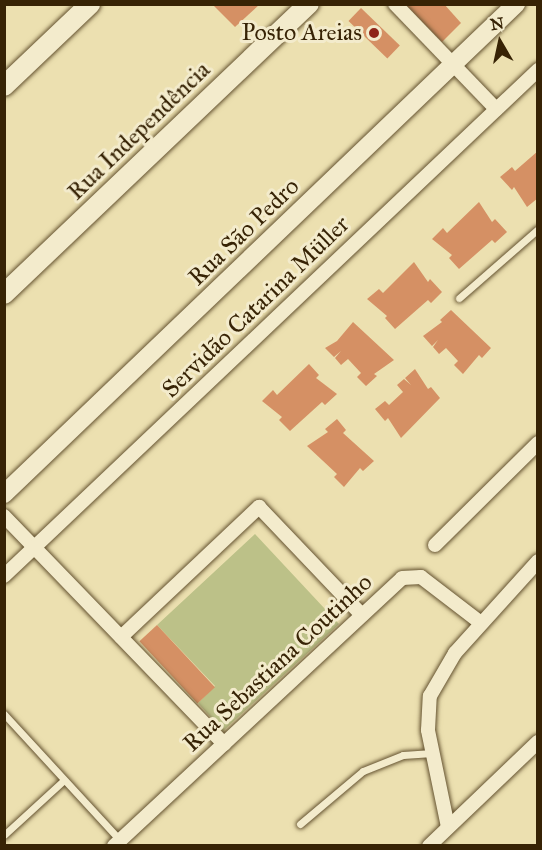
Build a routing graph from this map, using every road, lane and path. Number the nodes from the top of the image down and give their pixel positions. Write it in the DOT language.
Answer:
graph roads {
  1 [pos="90,4"];
  2 [pos="309,4"];
  3 [pos="395,4"];
  4 [pos="516,4"];
  5 [pos="453,64"];
  6 [pos="537,70"];
  7 [pos="4,87"];
  8 [pos="496,109"];
  9 [pos="537,229"];
  10 [pos="4,294"];
  11 [pos="459,298"];
  12 [pos="537,443"];
  13 [pos="4,494"];
  14 [pos="4,516"];
  15 [pos="435,545"];
  16 [pos="35,547"];
  17 [pos="537,561"];
  18 [pos="4,576"];
  19 [pos="362,615"];
  20 [pos="481,623"];
  21 [pos="121,637"];
  22 [pos="4,714"];
  23 [pos="537,742"];
  24 [pos="224,744"];
  25 [pos="432,753"];
  26 [pos="64,780"];
  27 [pos="300,824"];
  28 [pos="448,827"];
  29 [pos="4,835"];
  30 [pos="117,843"];
  31 [pos="429,846"];
  1 -- 7 [label="main road"];
  2 -- 10 [label="main road, Rua Independência"];
  3 -- 5 [label="street"];
  4 -- 5 [label="street, Rua São Pedro"];
  5 -- 8 [label="street"];
  5 -- 13 [label="street, Rua São Pedro"];
  6 -- 8 [label="street, Servidão Catarina Müller"];
  8 -- 16 [label="street, Servidão Catarina Müller"];
  9 -- 11 [label="lane"];
  12 -- 15 [label="street"];
  14 -- 16 [label="street"];
  16 -- 18 [label="street, Servidão Catarina Müller"];
  16 -- 21 [label="street"];
  17 -- 20 [label="street"];
  19 -- 20 [label="street, Rua Sebastiana Coutinho"];
  19 -- 21 [label="street"];
  19 -- 24 [label="street, Rua Sebastiana Coutinho"];
  20 -- 25 [label="street"];
  21 -- 24 [label="street"];
  22 -- 26 [label="lane"];
  23 -- 28 [label="street"];
  24 -- 30 [label="street, Rua Sebastiana Coutinho"];
  25 -- 27 [label="lane"];
  25 -- 28 [label="street"];
  26 -- 29 [label="lane"];
  26 -- 30 [label="lane"];
  28 -- 31 [label="street"];
}
